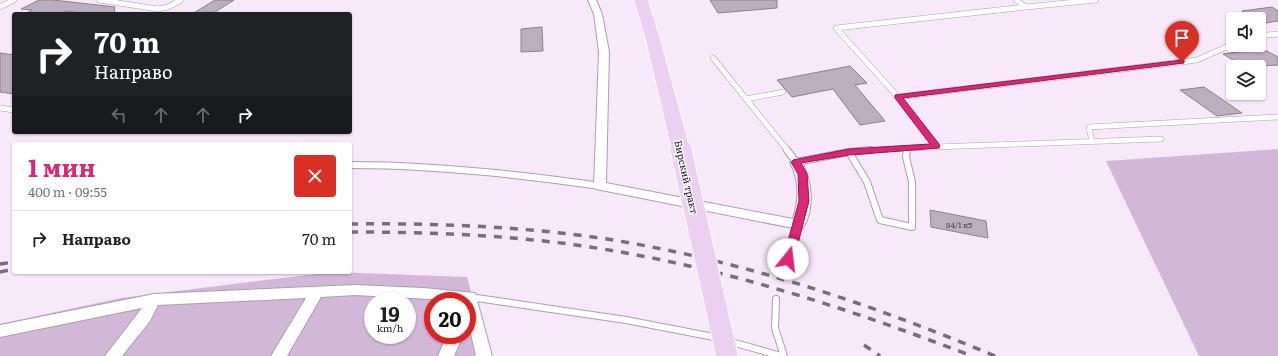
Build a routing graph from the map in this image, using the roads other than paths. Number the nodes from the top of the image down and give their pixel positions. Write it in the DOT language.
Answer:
graph roads {
  1 [pos="14,0"];
  2 [pos="99,0"];
  3 [pos="133,0"];
  4 [pos="181,0"];
  5 [pos="592,0"];
  6 [pos="641,0"];
  7 [pos="1016,0"];
  8 [pos="1096,0"];
  9 [pos="126,4"];
  10 [pos="0,7"];
  11 [pos="1026,7"];
  12 [pos="1278,34"];
  13 [pos="1266,35"];
  14 [pos="1226,47"];
  15 [pos="713,58"];
  16 [pos="783,92"];
  17 [pos="898,97"];
  18 [pos="746,99"];
  19 [pos="0,108"];
  20 [pos="12,110"];
  21 [pos="1278,117"];
  22 [pos="1162,139"];
  23 [pos="1092,142"];
  24 [pos="936,146"];
  25 [pos="907,148"];
  26 [pos="849,152"];
  27 [pos="796,162"];
  28 [pos="352,165"];
  29 [pos="600,186"];
  30 [pos="798,225"];
  31 [pos="788,259"];
  32 [pos="317,291"];
  33 [pos="424,293"];
  34 [pos="776,298"];
  35 [pos="154,300"];
  36 [pos="476,301"];
  37 [pos="476,328"];
  38 [pos="0,331"];
  39 [pos="451,344"];
  40 [pos="113,356"];
  41 [pos="279,356"];
  42 [pos="446,356"];
  43 [pos="484,356"];
  44 [pos="727,356"];
  45 [pos="781,356"];
  46 [pos="784,356"];
  1 -- 10 [label="lane"];
  2 -- 9 [label="lane"];
  3 -- 9 [label="lane"];
  4 -- 9 [label="lane"];
  5 -- 29 [label="street"];
  6 -- 44 [label="main road, Бирский тракт, bridge"];
  7 -- 11 [label="lane"];
  8 -- 11 [label="lane"];
  11 -- 17 [label="lane"];
  12 -- 13 [label="lane"];
  14 -- 17 [label="lane"];
  15 -- 18 [label="lane"];
  16 -- 18 [label="lane"];
  17 -- 24 [label="lane"];
  18 -- 27 [label="lane"];
  19 -- 20 [label="lane"];
  21 -- 23 [label="lane"];
  22 -- 23 [label="lane"];
  23 -- 24 [label="lane"];
  24 -- 25 [label="lane"];
  25 -- 26 [label="lane"];
  25 -- 26 [label="lane"];
  26 -- 27 [label="lane"];
  27 -- 30 [label="street"];
  28 -- 29 [label="lane"];
  29 -- 30 [label="street"];
  30 -- 31 [label="lane"];
  32 -- 33 [label="street"];
  32 -- 35 [label="street"];
  32 -- 41 [label="street"];
  34 -- 46 [label="lane"];
  35 -- 38 [label="street"];
  35 -- 40 [label="street"];
  36 -- 45 [label="lane"];
  37 -- 43 [label="street"];
  39 -- 42 [label="street"];
}
